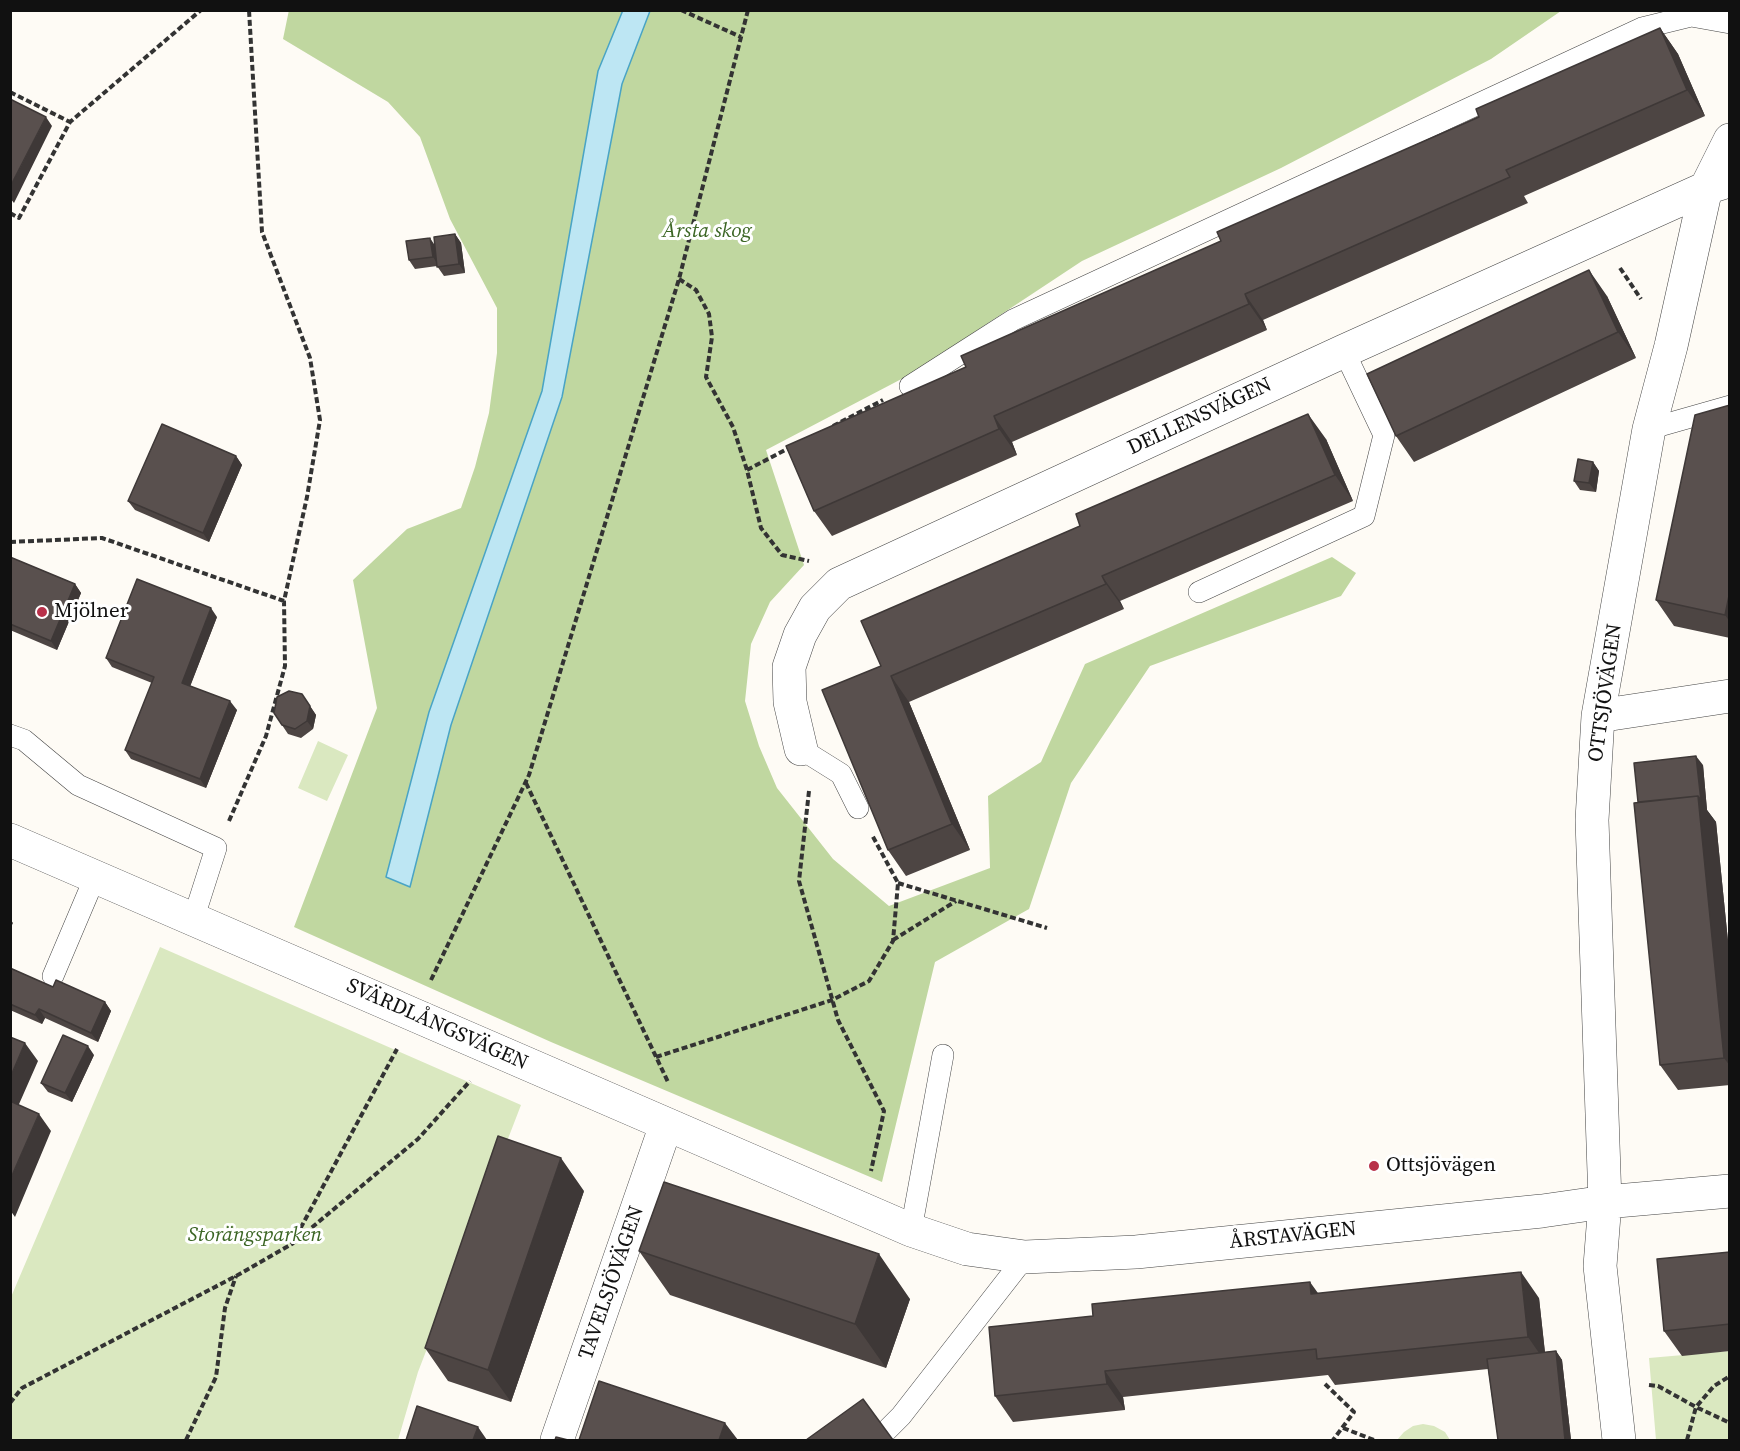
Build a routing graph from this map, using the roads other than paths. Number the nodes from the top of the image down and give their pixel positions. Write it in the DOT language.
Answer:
graph roads {
  1 [pos="1730,23"];
  2 [pos="1730,140"];
  3 [pos="1718,184"];
  4 [pos="1344,351"];
  5 [pos="910,386"];
  6 [pos="1730,406"];
  7 [pos="1649,429"];
  8 [pos="1199,592"];
  9 [pos="1730,696"];
  10 [pos="1598,716"];
  11 [pos="10,735"];
  12 [pos="801,749"];
  13 [pos="858,808"];
  14 [pos="10,840"];
  15 [pos="95,877"];
  16 [pos="193,920"];
  17 [pos="53,976"];
  18 [pos="943,1055"];
  19 [pos="666,1125"];
  20 [pos="1730,1191"];
  21 [pos="1605,1202"];
  22 [pos="863,1210"];
  23 [pos="911,1230"];
  24 [pos="1025,1257"];
  25 [pos="557,1440"];
  26 [pos="877,1440"];
  27 [pos="1619,1440"];
  1 -- 5 [label="lane"];
  2 -- 3 [label="street, OTTSJÖVÄGEN"];
  3 -- 4 [label="street, DELLENSVÄGEN"];
  3 -- 7 [label="street, OTTSJÖVÄGEN"];
  4 -- 8 [label="lane"];
  4 -- 12 [label="street, DELLENSVÄGEN"];
  6 -- 7 [label="lane"];
  7 -- 10 [label="street, OTTSJÖVÄGEN"];
  9 -- 10 [label="street"];
  10 -- 21 [label="street, OTTSJÖVÄGEN"];
  11 -- 16 [label="lane"];
  12 -- 13 [label="lane"];
  14 -- 15 [label="street, SVÄRDLÅNGSVÄGEN"];
  15 -- 16 [label="street, SVÄRDLÅNGSVÄGEN"];
  15 -- 17 [label="lane"];
  16 -- 19 [label="street, SVÄRDLÅNGSVÄGEN"];
  18 -- 23 [label="lane"];
  19 -- 22 [label="street, SVÄRDLÅNGSVÄGEN"];
  19 -- 25 [label="street, TAVELSJÖVÄGEN"];
  20 -- 21 [label="street, ÅRSTAVÄGEN"];
  21 -- 24 [label="street, ÅRSTAVÄGEN"];
  21 -- 27 [label="street, OTTSJÖVÄGEN"];
  22 -- 23 [label="street, ÅRSTAVÄGEN"];
  23 -- 24 [label="street, ÅRSTAVÄGEN"];
  24 -- 26 [label="lane"];
}
